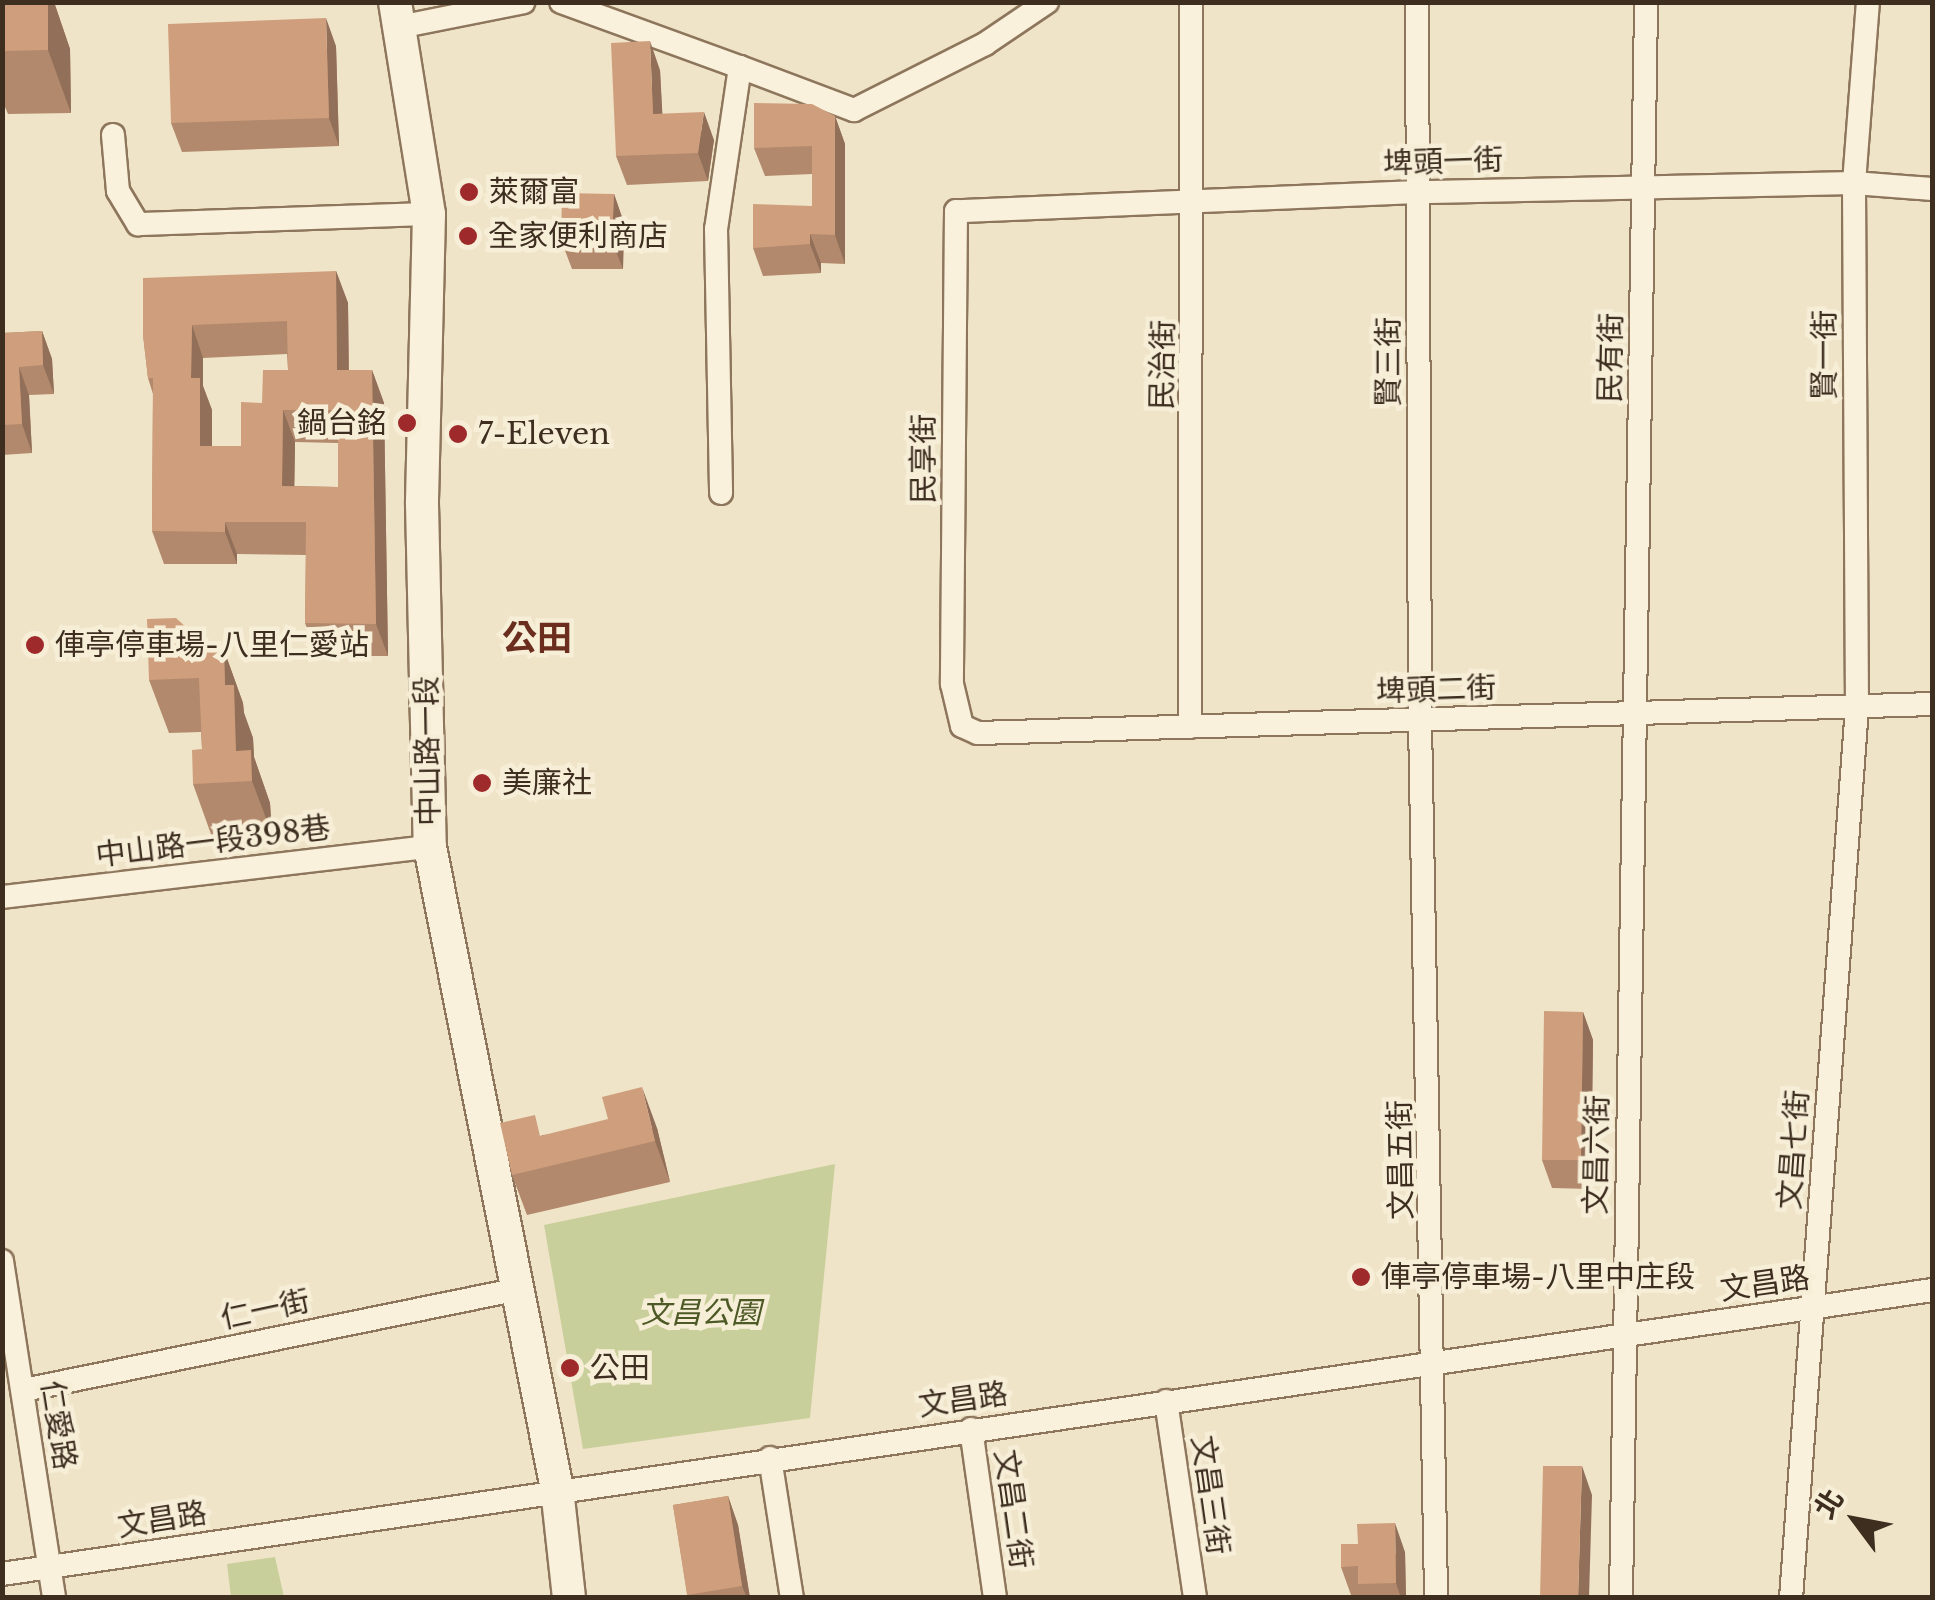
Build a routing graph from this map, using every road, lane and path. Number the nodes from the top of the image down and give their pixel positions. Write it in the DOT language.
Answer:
graph roads {
  1 [pos="524,2"];
  2 [pos="562,2"];
  3 [pos="1047,2"];
  4 [pos="1191,2"];
  5 [pos="1417,2"];
  6 [pos="1646,2"];
  7 [pos="1868,2"];
  8 [pos="397,14"];
  9 [pos="740,67"];
  10 [pos="112,135"];
  11 [pos="1854,183"];
  12 [pos="1643,187"];
  13 [pos="1932,189"];
  14 [pos="1418,192"];
  15 [pos="1195,201"];
  16 [pos="956,211"];
  17 [pos="429,214"];
  18 [pos="721,493"];
  19 [pos="1932,704"];
  20 [pos="1857,707"];
  21 [pos="954,708"];
  22 [pos="1636,714"];
  23 [pos="1420,721"];
  24 [pos="1190,728"];
  25 [pos="430,847"];
  26 [pos="2,897"];
  27 [pos="2,1261"];
  28 [pos="519,1289"];
  29 [pos="1932,1290"];
  30 [pos="1813,1308"];
  31 [pos="1623,1335"];
  32 [pos="1436,1362"];
  33 [pos="24,1390"];
  34 [pos="1166,1401"];
  35 [pos="971,1429"];
  36 [pos="770,1458"];
  37 [pos="557,1489"];
  38 [pos="50,1568"];
  39 [pos="2,1574"];
  40 [pos="54,1598"];
  41 [pos="568,1598"];
  42 [pos="792,1598"];
  43 [pos="995,1598"];
  44 [pos="1195,1598"];
  45 [pos="1436,1598"];
  46 [pos="1621,1598"];
  47 [pos="1791,1598"];
  1 -- 8 [label="street"];
  2 -- 9 [label="street"];
  3 -- 9 [label="street"];
  4 -- 15 [label="street, 民治街"];
  5 -- 14 [label="street, 賢三街"];
  6 -- 12 [label="street, 民有街"];
  7 -- 11 [label="street, 賢一街"];
  8 -- 17 [label="main road, 中山路一段"];
  9 -- 18 [label="street"];
  10 -- 17 [label="street"];
  11 -- 12 [label="street, 埤頭一街"];
  11 -- 13 [label="street, 埤頭一街"];
  11 -- 20 [label="street, 賢一街"];
  12 -- 14 [label="street, 埤頭一街"];
  12 -- 22 [label="street, 民有街"];
  14 -- 15 [label="street, 埤頭一街"];
  14 -- 23 [label="street, 賢三街"];
  15 -- 16 [label="street, 埤頭一街"];
  15 -- 24 [label="street, 民治街"];
  16 -- 21 [label="street, 民享街"];
  17 -- 25 [label="main road, 中山路一段"];
  19 -- 20 [label="street, 埤頭二街"];
  20 -- 22 [label="street, 埤頭二街"];
  20 -- 30 [label="street, 文昌七街"];
  21 -- 24 [label="street, 埤頭二街"];
  22 -- 23 [label="street, 埤頭二街"];
  22 -- 31 [label="street, 文昌六街"];
  23 -- 24 [label="street, 埤頭二街"];
  23 -- 32 [label="street, 文昌五街"];
  25 -- 26 [label="street, 中山路一段398巷"];
  25 -- 28 [label="main road, 中山路一段"];
  27 -- 33 [label="street, 仁愛路"];
  28 -- 33 [label="street, 仁一街"];
  28 -- 37 [label="main road, 中山路一段"];
  29 -- 30 [label="street, 文昌路"];
  30 -- 31 [label="street, 文昌路"];
  30 -- 47 [label="street, 文昌七街"];
  31 -- 32 [label="street, 文昌路"];
  31 -- 46 [label="street, 文昌六街"];
  32 -- 34 [label="street, 文昌路"];
  32 -- 45 [label="street, 文昌五街"];
  33 -- 38 [label="street, 仁愛路"];
  34 -- 35 [label="street, 文昌路"];
  34 -- 44 [label="street, 文昌三街"];
  35 -- 36 [label="street, 文昌路"];
  35 -- 43 [label="street, 文昌二街"];
  36 -- 37 [label="street, 文昌路"];
  36 -- 42 [label="street"];
  37 -- 38 [label="street, 文昌路"];
  37 -- 41 [label="main road, 中山路一段"];
  38 -- 39 [label="street, 文昌路"];
  38 -- 40 [label="street, 仁愛路"];
}
